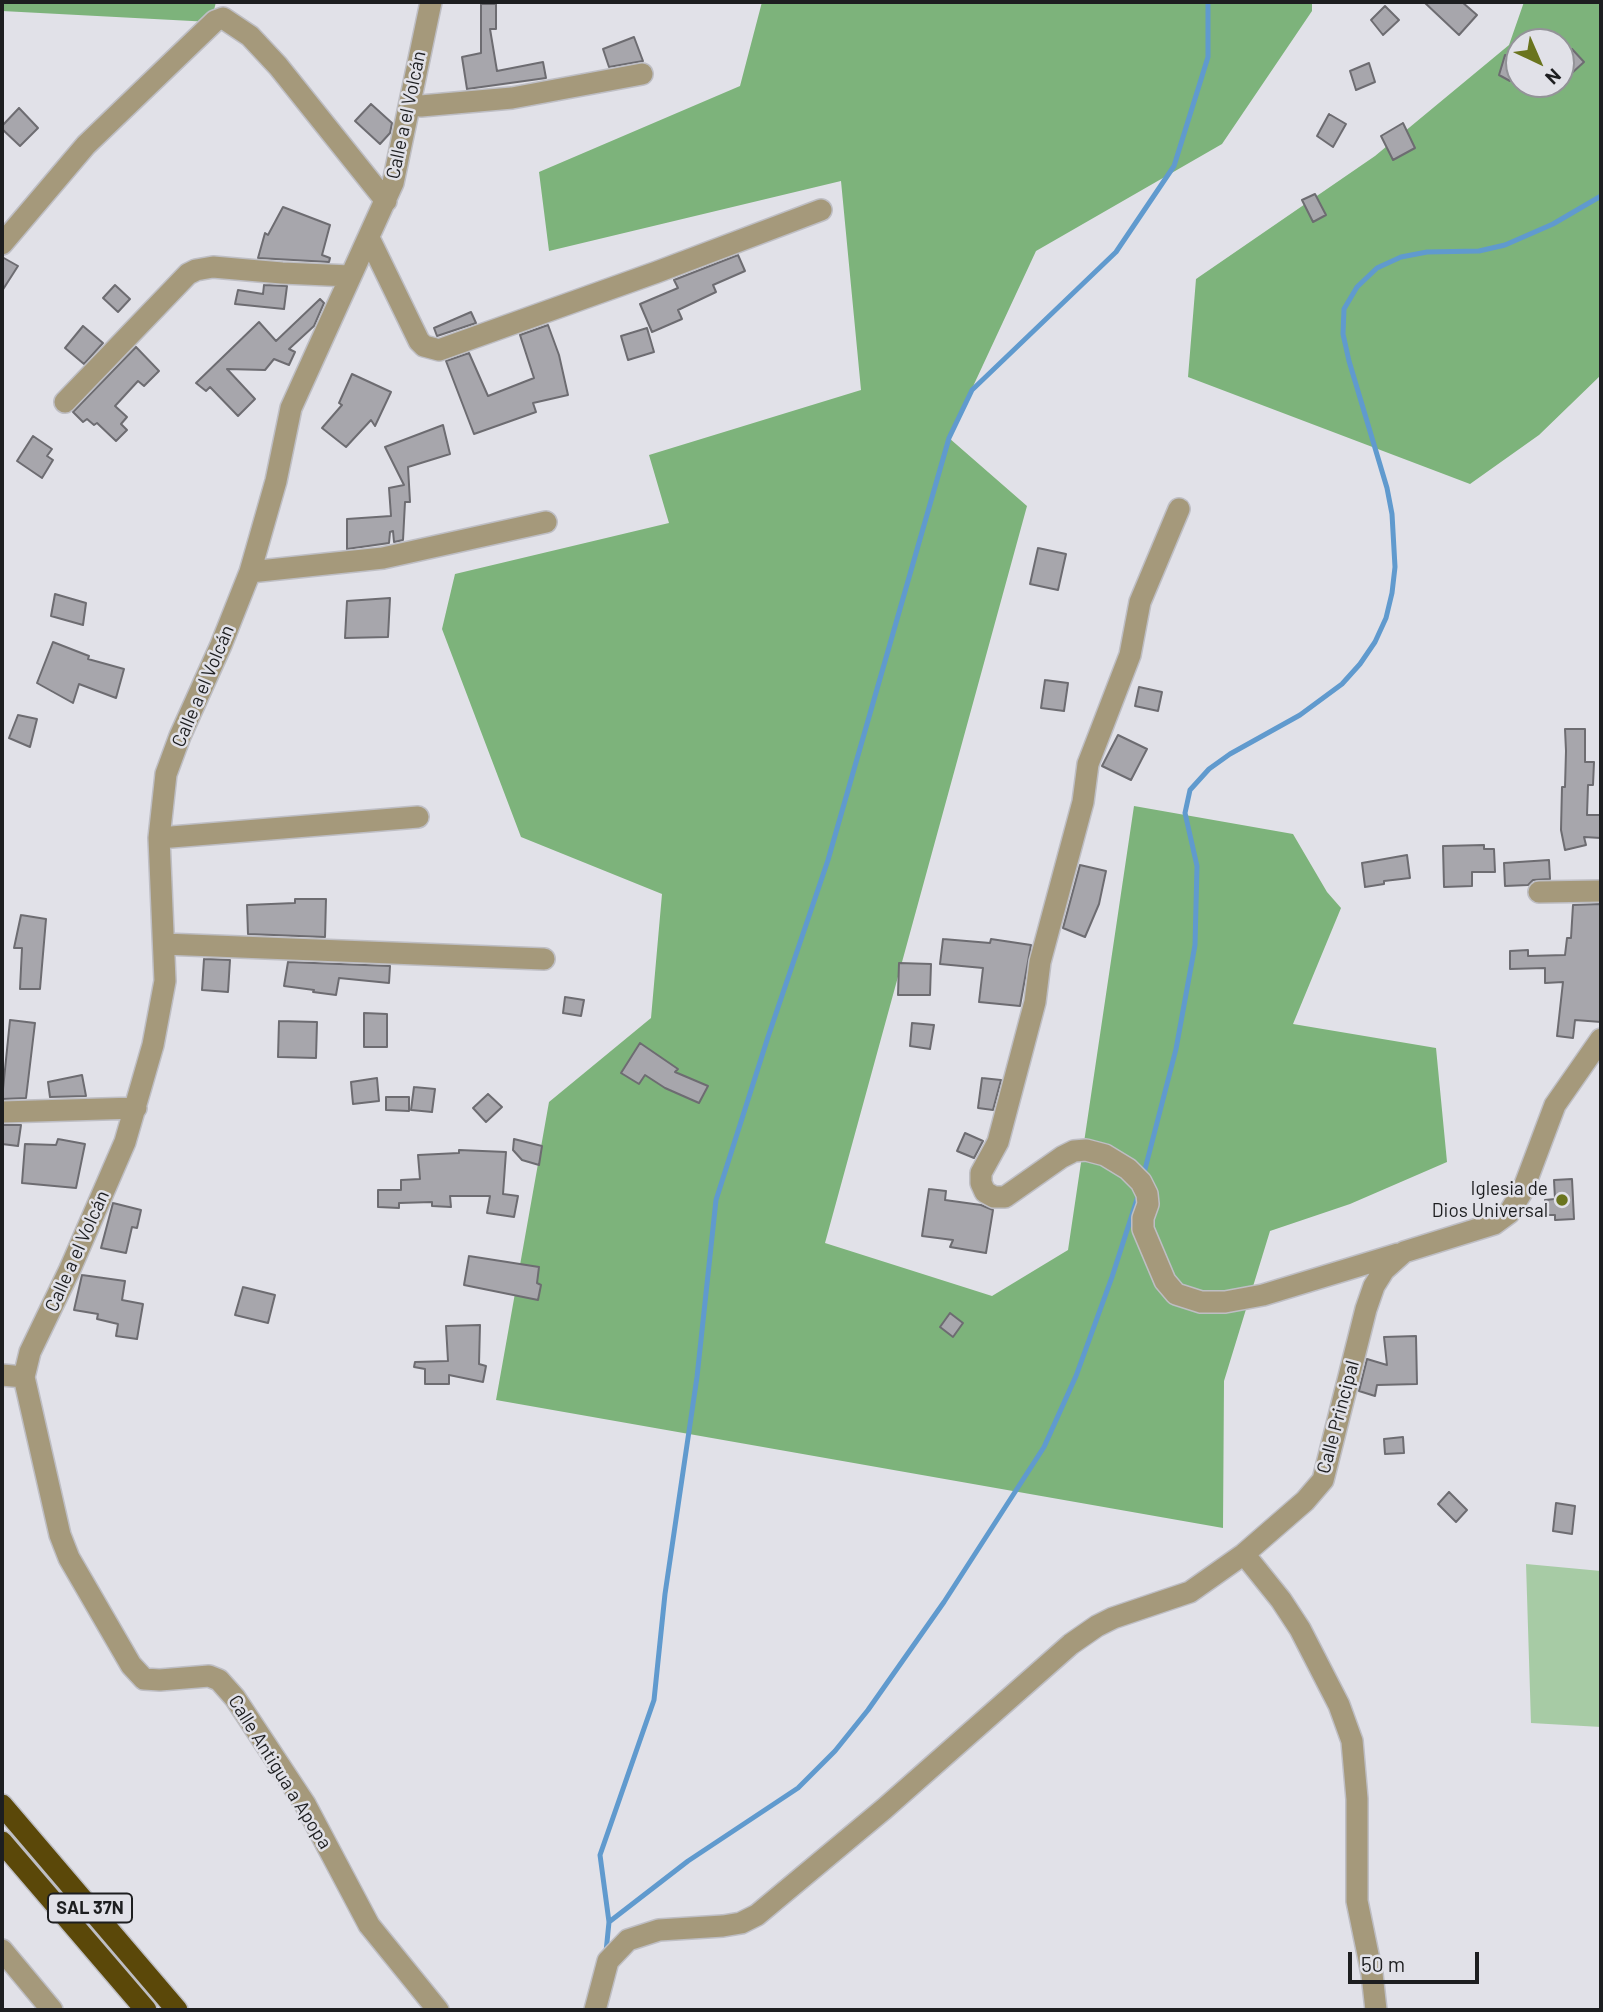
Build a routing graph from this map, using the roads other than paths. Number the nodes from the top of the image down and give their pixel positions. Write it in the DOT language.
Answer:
graph roads {
  1 [pos="431,2"];
  2 [pos="642,74"];
  3 [pos="410,103"];
  4 [pos="386,201"];
  5 [pos="821,210"];
  6 [pos="369,238"];
  7 [pos="2,244"];
  8 [pos="350,276"];
  9 [pos="65,402"];
  10 [pos="1179,509"];
  11 [pos="546,522"];
  12 [pos="250,572"];
  13 [pos="418,817"];
  14 [pos="159,838"];
  15 [pos="1601,891"];
  16 [pos="1539,892"];
  17 [pos="164,944"];
  18 [pos="544,959"];
  19 [pos="1598,1049"];
  20 [pos="136,1108"];
  21 [pos="2,1112"];
  22 [pos="1404,1252"];
  23 [pos="2,1375"];
  24 [pos="24,1377"];
  25 [pos="1244,1554"];
  26 [pos="2,1805"];
  27 [pos="2,1842"];
  28 [pos="2,1950"];
  29 [pos="52,2010"];
  30 [pos="146,2010"];
  31 [pos="177,2010"];
  32 [pos="438,2010"];
  33 [pos="596,2010"];
  34 [pos="1376,2010"];
  1 -- 3 [label="street, Calle a el Volcán"];
  2 -- 3 [label="street"];
  3 -- 4 [label="street, Calle a el Volcán"];
  4 -- 6 [label="street, Calle a el Volcán"];
  4 -- 7 [label="street"];
  5 -- 6 [label="street"];
  6 -- 8 [label="street, Calle a el Volcán"];
  8 -- 9 [label="street"];
  8 -- 12 [label="street, Calle a el Volcán"];
  10 -- 22 [label="street"];
  11 -- 12 [label="street"];
  12 -- 14 [label="street, Calle a el Volcán"];
  13 -- 14 [label="street"];
  14 -- 17 [label="street, Calle a el Volcán"];
  15 -- 16 [label="street"];
  17 -- 18 [label="street"];
  17 -- 20 [label="street, Calle a el Volcán"];
  19 -- 22 [label="street, Calle Principal"];
  20 -- 21 [label="street"];
  20 -- 24 [label="street, Calle a el Volcán"];
  22 -- 25 [label="street, Calle Principal"];
  23 -- 24 [label="street"];
  24 -- 32 [label="street, Calle Antigua a Apopa"];
  25 -- 33 [label="street, Calle Principal"];
  25 -- 34 [label="street"];
  26 -- 31 [label="highway, SAL 37N"];
  27 -- 30 [label="highway, SAL 37N"];
  28 -- 29 [label="street"];
}
